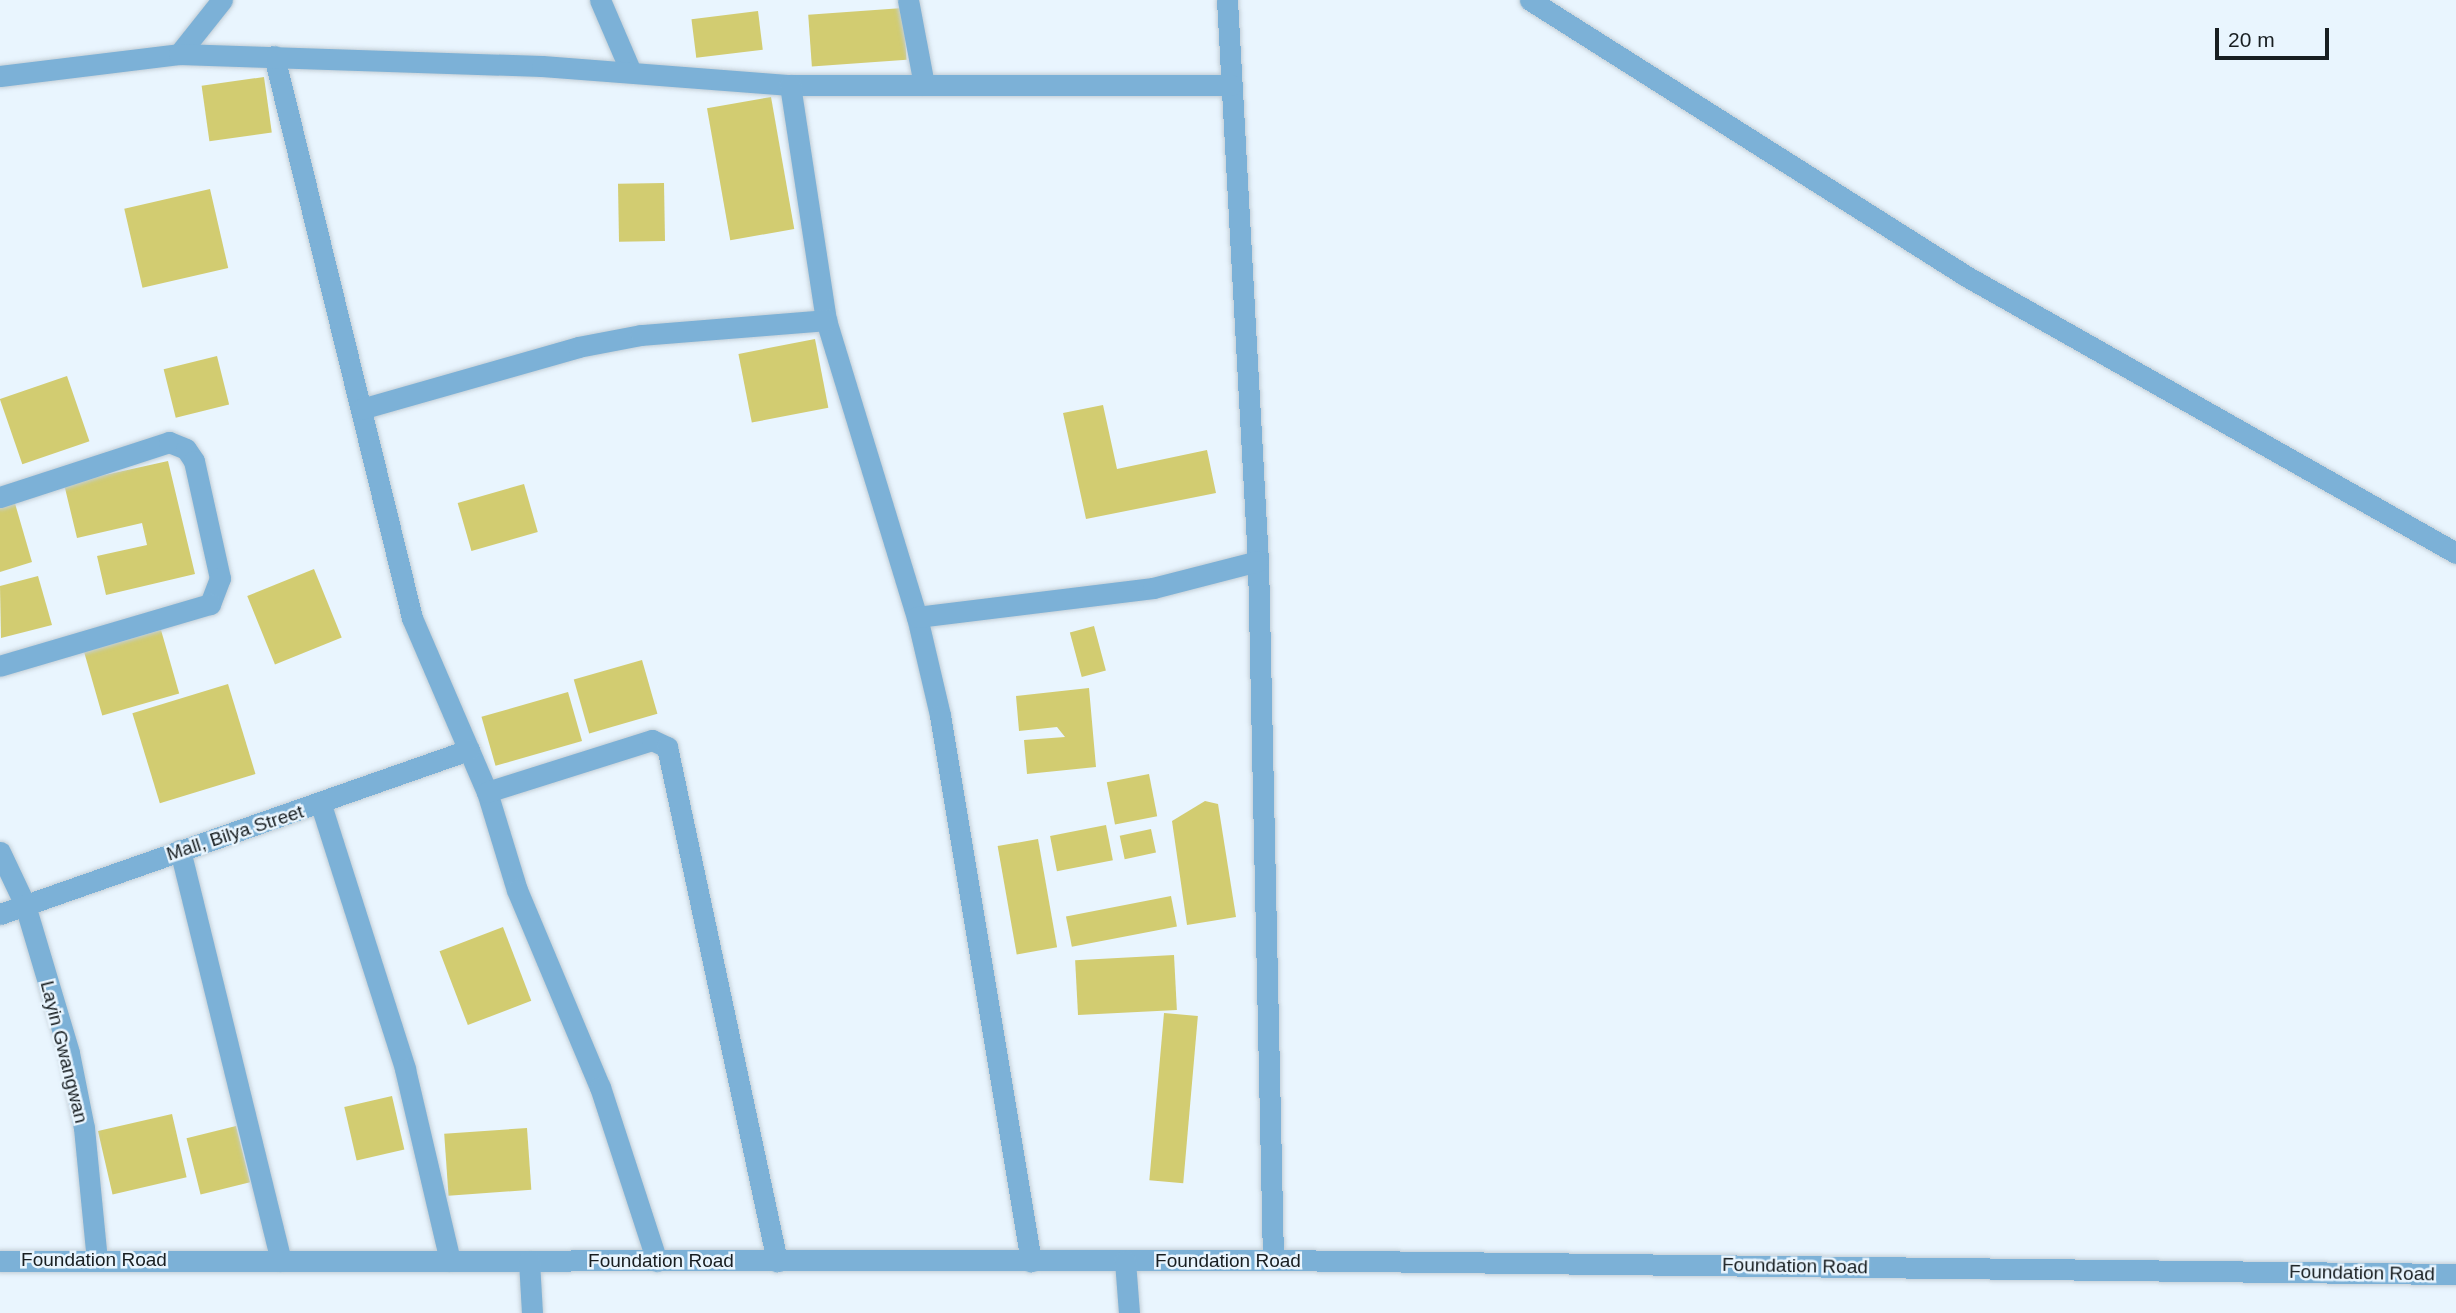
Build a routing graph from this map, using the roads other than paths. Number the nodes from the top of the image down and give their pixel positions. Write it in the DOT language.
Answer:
graph roads {
  1 [pos="222,0"];
  2 [pos="600,0"];
  3 [pos="908,0"];
  4 [pos="1227,0"];
  5 [pos="1530,0"];
  6 [pos="180,54"];
  7 [pos="274,56"];
  8 [pos="631,72"];
  9 [pos="0,76"];
  10 [pos="790,85"];
  11 [pos="924,85"];
  12 [pos="1231,85"];
  13 [pos="826,320"];
  14 [pos="361,409"];
  15 [pos="0,497"];
  16 [pos="2456,553"];
  17 [pos="1258,561"];
  18 [pos="917,617"];
  19 [pos="0,666"];
  20 [pos="469,750"];
  21 [pos="487,792"];
  22 [pos="321,805"];
  23 [pos="180,850"];
  24 [pos="0,852"];
  25 [pos="25,905"];
  26 [pos="0,914"];
  27 [pos="97,1260"];
  28 [pos="1273,1260"];
  29 [pos="0,1261"];
  30 [pos="281,1262"];
  31 [pos="450,1262"];
  32 [pos="529,1262"];
  33 [pos="657,1262"];
  34 [pos="777,1262"];
  35 [pos="1031,1262"];
  36 [pos="1125,1262"];
  37 [pos="2456,1274"];
  38 [pos="532,1313"];
  39 [pos="1129,1313"];
  1 -- 6 [label="street"];
  2 -- 8 [label="street"];
  3 -- 11 [label="street"];
  4 -- 12 [label="street"];
  5 -- 16 [label="street"];
  6 -- 7 [label="street"];
  6 -- 9 [label="street"];
  7 -- 8 [label="street"];
  7 -- 14 [label="street"];
  8 -- 10 [label="street"];
  10 -- 11 [label="street"];
  10 -- 13 [label="street"];
  11 -- 12 [label="street"];
  12 -- 17 [label="street"];
  13 -- 14 [label="street"];
  13 -- 18 [label="street"];
  14 -- 20 [label="street"];
  15 -- 19 [label="street"];
  17 -- 18 [label="street"];
  17 -- 28 [label="street"];
  18 -- 35 [label="street"];
  20 -- 21 [label="street"];
  20 -- 22 [label="street, Mall, Bilya Street"];
  21 -- 33 [label="street"];
  21 -- 34 [label="street"];
  22 -- 23 [label="street, Mall, Bilya Street"];
  22 -- 31 [label="street"];
  23 -- 25 [label="street, Mall, Bilya Street"];
  23 -- 30 [label="street"];
  24 -- 25 [label="street, Layin Gwangwan"];
  25 -- 26 [label="street, Mall, Bilya Street"];
  25 -- 27 [label="street, Layin Gwangwan"];
  27 -- 29 [label="street, Foundation Road"];
  27 -- 30 [label="street, Foundation Road"];
  28 -- 36 [label="street, Foundation Road"];
  28 -- 37 [label="street, Foundation Road"];
  30 -- 31 [label="street, Foundation Road"];
  31 -- 32 [label="street, Foundation Road"];
  32 -- 33 [label="street, Foundation Road"];
  32 -- 38 [label="street"];
  33 -- 34 [label="street, Foundation Road"];
  34 -- 35 [label="street, Foundation Road"];
  35 -- 36 [label="street, Foundation Road"];
  36 -- 39 [label="street"];
}
